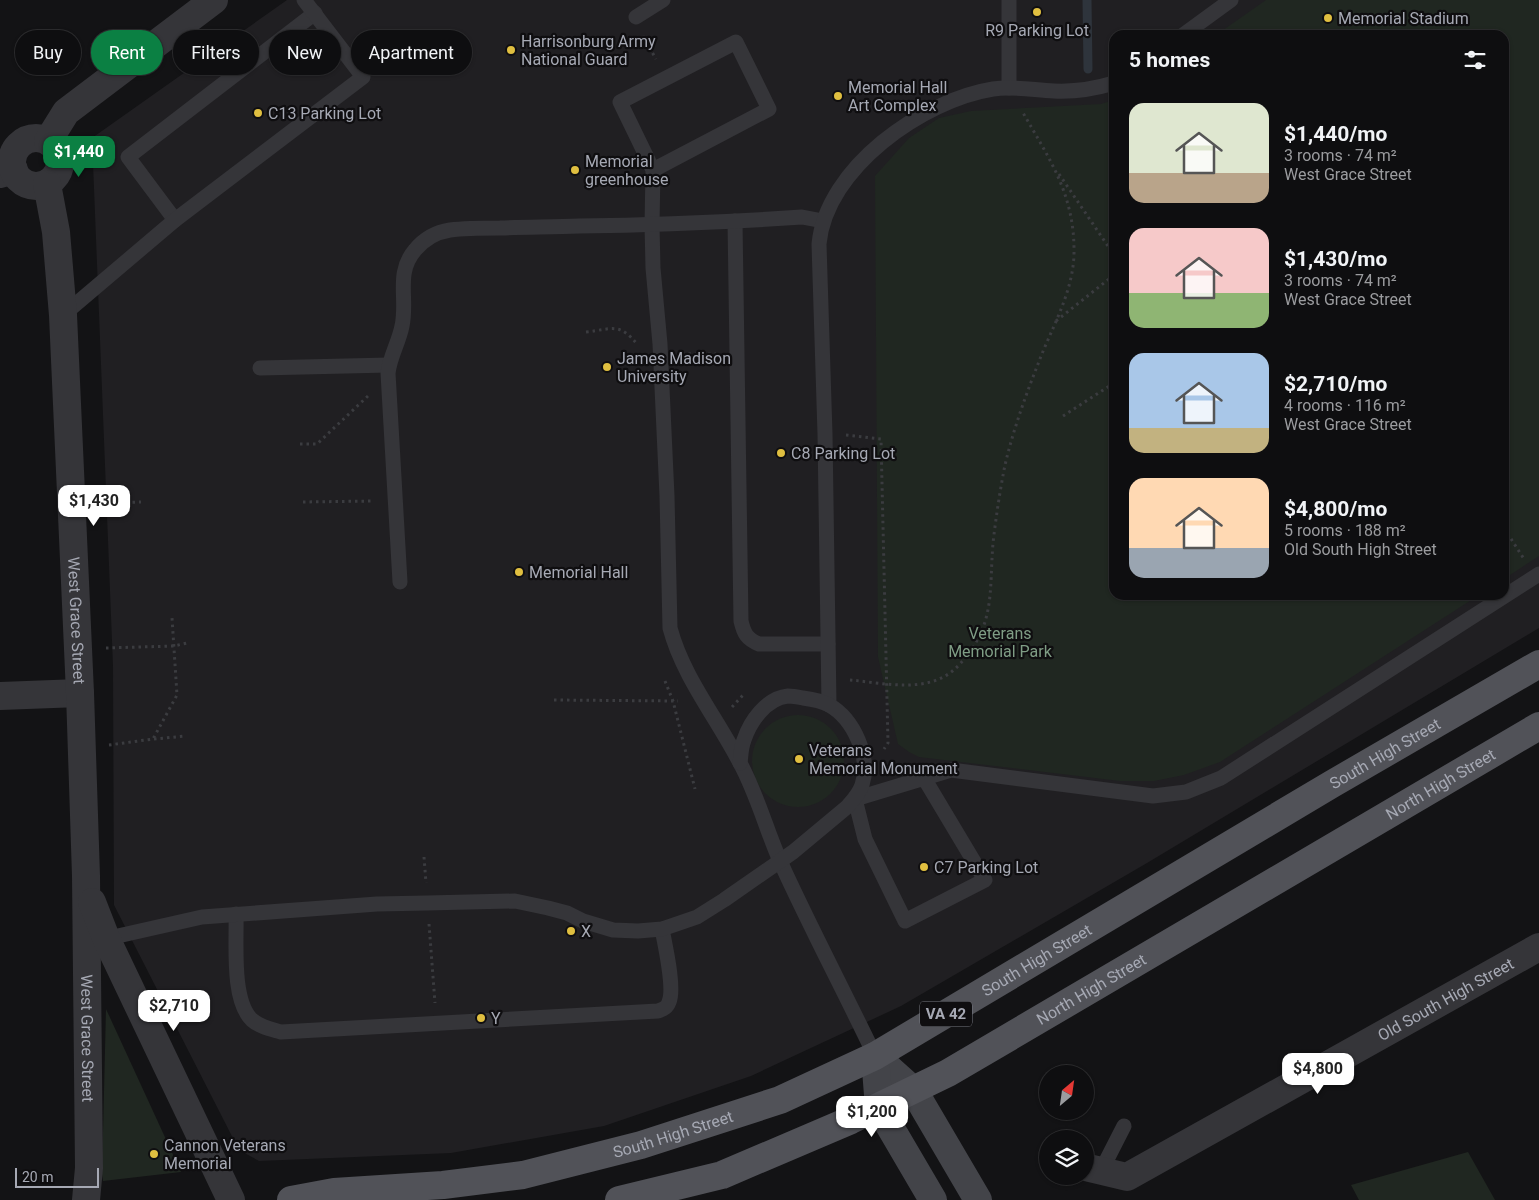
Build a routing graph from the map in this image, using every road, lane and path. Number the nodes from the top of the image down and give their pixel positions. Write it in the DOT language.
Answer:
graph roads {
  1 [pos="214,0"];
  2 [pos="304,0"];
  3 [pos="663,0"];
  4 [pos="1009,0"];
  5 [pos="1231,0"];
  6 [pos="315,13"];
  7 [pos="636,17"];
  8 [pos="1190,30"];
  9 [pos="1109,84"];
  10 [pos="1009,88"];
  11 [pos="48,141"];
  12 [pos="1053,165"];
  13 [pos="653,170"];
  14 [pos="7,172"];
  15 [pos="47,184"];
  16 [pos="175,220"];
  17 [pos="735,221"];
  18 [pos="823,221"];
  19 [pos="652,225"];
  20 [pos="1109,248"];
  21 [pos="1109,279"];
  22 [pos="63,315"];
  23 [pos="1056,321"];
  24 [pos="660,354"];
  25 [pos="737,355"];
  26 [pos="389,365"];
  27 [pos="260,368"];
  28 [pos="1109,386"];
  29 [pos="1063,416"];
  30 [pos="825,434"];
  31 [pos="300,444"];
  32 [pos="395,500"];
  33 [pos="141,502"];
  34 [pos="303,502"];
  35 [pos="72,504"];
  36 [pos="1509,535"];
  37 [pos="1537,575"];
  38 [pos="400,582"];
  39 [pos="1509,593"];
  40 [pos="1498,600"];
  41 [pos="172,618"];
  42 [pos="187,643"];
  43 [pos="828,644"];
  44 [pos="174,646"];
  45 [pos="105,648"];
  46 [pos="1539,664"];
  47 [pos="828,678"];
  48 [pos="887,683"];
  49 [pos="748,691"];
  50 [pos="80,692"];
  51 [pos="0,696"];
  52 [pos="554,700"];
  53 [pos="704,701"];
  54 [pos="830,705"];
  55 [pos="1539,726"];
  56 [pos="186,736"];
  57 [pos="153,739"];
  58 [pos="82,748"];
  59 [pos="740,763"];
  60 [pos="864,778"];
  61 [pos="924,778"];
  62 [pos="855,799"];
  63 [pos="424,857"];
  64 [pos="780,861"];
  65 [pos="427,903"];
  66 [pos="236,914"];
  67 [pos="662,928"];
  68 [pos="96,941"];
  69 [pos="1539,947"];
  70 [pos="437,1023"];
  71 [pos="875,1056"];
  72 [pos="914,1091"];
  73 [pos="879,1108"];
  74 [pos="1124,1126"];
  75 [pos="1094,1168"];
  76 [pos="1094,1169"];
  77 [pos="86,1200"];
  78 [pos="231,1200"];
  79 [pos="291,1200"];
  80 [pos="619,1200"];
  81 [pos="933,1200"];
  82 [pos="978,1200"];
  1 -- 11 [label="street"];
  2 -- 6 [label="lane"];
  3 -- 7 [label="lane"];
  4 -- 10 [label="lane"];
  5 -- 8 [label="lane"];
  6 -- 16 [label="lane"];
  6 -- 16 [label="lane"];
  9 -- 10 [label="lane"];
  10 -- 12 [label="path"];
  10 -- 18 [label="lane"];
  11 -- 14 [label="street"];
  11 -- 15 [label="street"];
  12 -- 20 [label="path"];
  12 -- 23 [label="path"];
  13 -- 13 [label="lane"];
  13 -- 19 [label="lane"];
  14 -- 15 [label="street"];
  15 -- 22 [label="street, West Grace Street"];
  16 -- 22 [label="lane"];
  17 -- 18 [label="lane"];
  17 -- 19 [label="lane"];
  17 -- 25 [label="lane"];
  18 -- 30 [label="lane"];
  19 -- 24 [label="lane"];
  19 -- 26 [label="lane"];
  21 -- 23 [label="path"];
  22 -- 35 [label="street, West Grace Street"];
  23 -- 48 [label="path"];
  24 -- 25 [label="path"];
  24 -- 53 [label="lane"];
  25 -- 43 [label="lane"];
  26 -- 27 [label="lane"];
  26 -- 31 [label="path"];
  26 -- 32 [label="lane"];
  28 -- 29 [label="path"];
  30 -- 43 [label="lane"];
  30 -- 48 [label="path"];
  32 -- 34 [label="path"];
  32 -- 38 [label="lane"];
  33 -- 35 [label="path"];
  35 -- 50 [label="street, West Grace Street"];
  36 -- 37 [label="path"];
  37 -- 39 [label="lane"];
  40 -- 61 [label="lane"];
  41 -- 44 [label="path"];
  42 -- 44 [label="path"];
  43 -- 47 [label="lane"];
  44 -- 45 [label="path"];
  44 -- 57 [label="path"];
  46 -- 71 [label="main road, South High Street / VA 42"];
  47 -- 48 [label="path"];
  47 -- 54 [label="lane"];
  48 -- 60 [label="path"];
  49 -- 53 [label="path"];
  50 -- 51 [label="street"];
  50 -- 58 [label="street, West Grace Street"];
  52 -- 53 [label="path"];
  53 -- 59 [label="lane"];
  54 -- 59 [label="lane"];
  54 -- 60 [label="lane"];
  55 -- 72 [label="main road, North High Street"];
  56 -- 57 [label="path"];
  57 -- 58 [label="path"];
  58 -- 68 [label="street, West Grace Street"];
  59 -- 64 [label="lane"];
  60 -- 62 [label="lane"];
  61 -- 62 [label="lane"];
  61 -- 62 [label="lane"];
  62 -- 64 [label="lane"];
  63 -- 65 [label="path"];
  64 -- 67 [label="lane"];
  64 -- 71 [label="lane"];
  65 -- 66 [label="lane"];
  65 -- 67 [label="lane"];
  65 -- 70 [label="path"];
  66 -- 68 [label="lane"];
  66 -- 70 [label="lane"];
  67 -- 70 [label="lane"];
  68 -- 77 [label="street, West Grace Street"];
  68 -- 78 [label="street, West Grace Street"];
  69 -- 76 [label="street, Old South High Street"];
  71 -- 72 [label="main road"];
  71 -- 73 [label="main road"];
  71 -- 79 [label="main road, South High Street / VA 42"];
  72 -- 73 [label="main road, North High Street"];
  72 -- 82 [label="main road"];
  73 -- 80 [label="main road, North High Street"];
  73 -- 81 [label="main road"];
  74 -- 75 [label="lane"];
}
